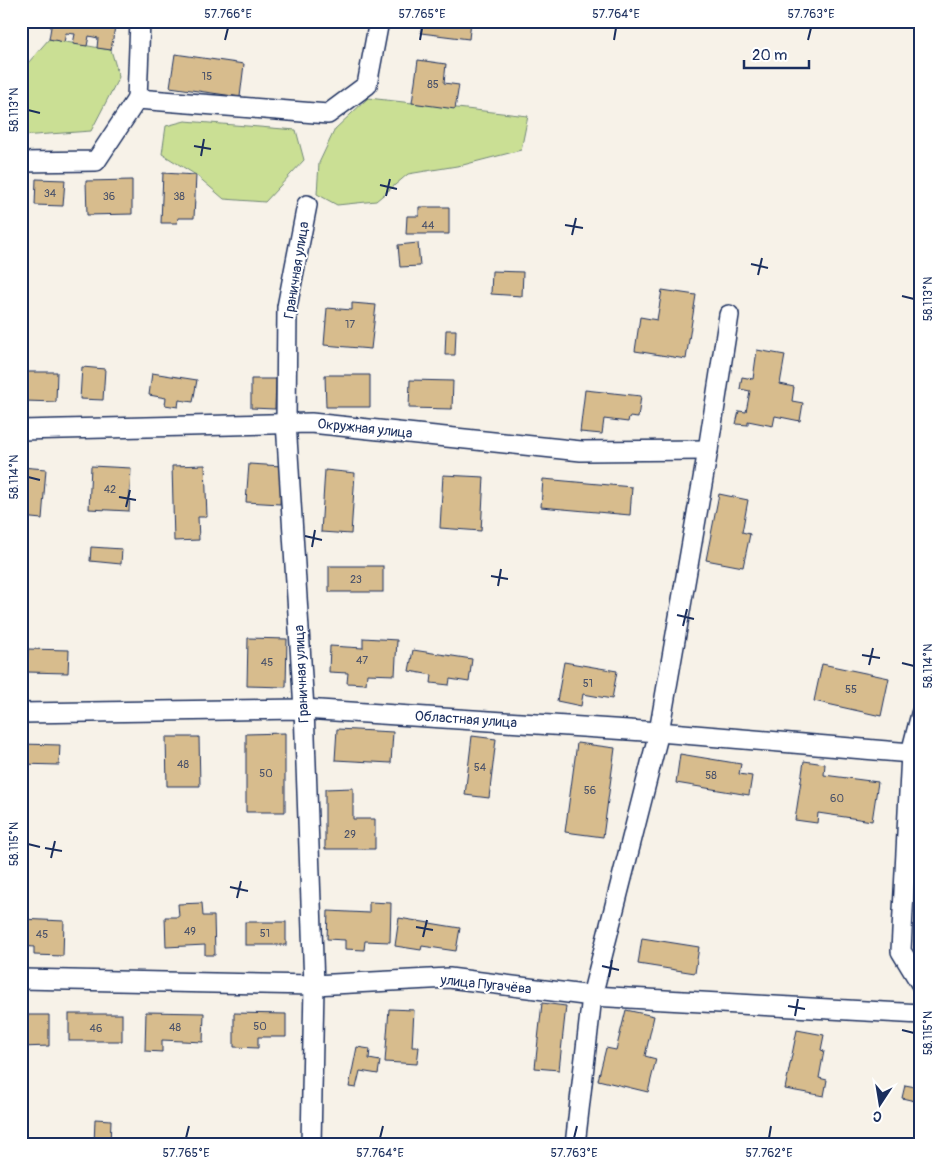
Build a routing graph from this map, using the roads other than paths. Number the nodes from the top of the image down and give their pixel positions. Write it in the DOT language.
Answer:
graph roads {
  1 [pos="140,21"];
  2 [pos="379,21"];
  3 [pos="137,98"];
  4 [pos="21,162"];
  5 [pos="307,205"];
  6 [pos="729,315"];
  7 [pos="286,422"];
  8 [pos="21,430"];
  9 [pos="708,450"];
  10 [pos="304,709"];
  11 [pos="21,713"];
  12 [pos="921,714"];
  13 [pos="659,732"];
  14 [pos="911,753"];
  15 [pos="21,979"];
  16 [pos="921,984"];
  17 [pos="314,985"];
  18 [pos="592,996"];
  19 [pos="921,1014"];
  20 [pos="311,1145"];
  21 [pos="575,1145"];
  1 -- 3 [label="street"];
  2 -- 3 [label="street"];
  3 -- 4 [label="street"];
  5 -- 7 [label="street, Граничная улица"];
  6 -- 9 [label="street"];
  7 -- 8 [label="street, Окружная улица"];
  7 -- 9 [label="street, Окружная улица"];
  7 -- 10 [label="street, Граничная улица"];
  9 -- 13 [label="street"];
  10 -- 11 [label="street, Областная улица"];
  10 -- 13 [label="street, Областная улица"];
  10 -- 17 [label="street, Граничная улица"];
  12 -- 14 [label="street"];
  13 -- 14 [label="street, Областная улица"];
  13 -- 18 [label="street"];
  14 -- 16 [label="street"];
  15 -- 17 [label="street, улица Пугачёва"];
  17 -- 18 [label="street, улица Пугачёва"];
  17 -- 20 [label="street, Граничная улица"];
  18 -- 19 [label="street, улица Пугачёва"];
  18 -- 21 [label="street"];
}
